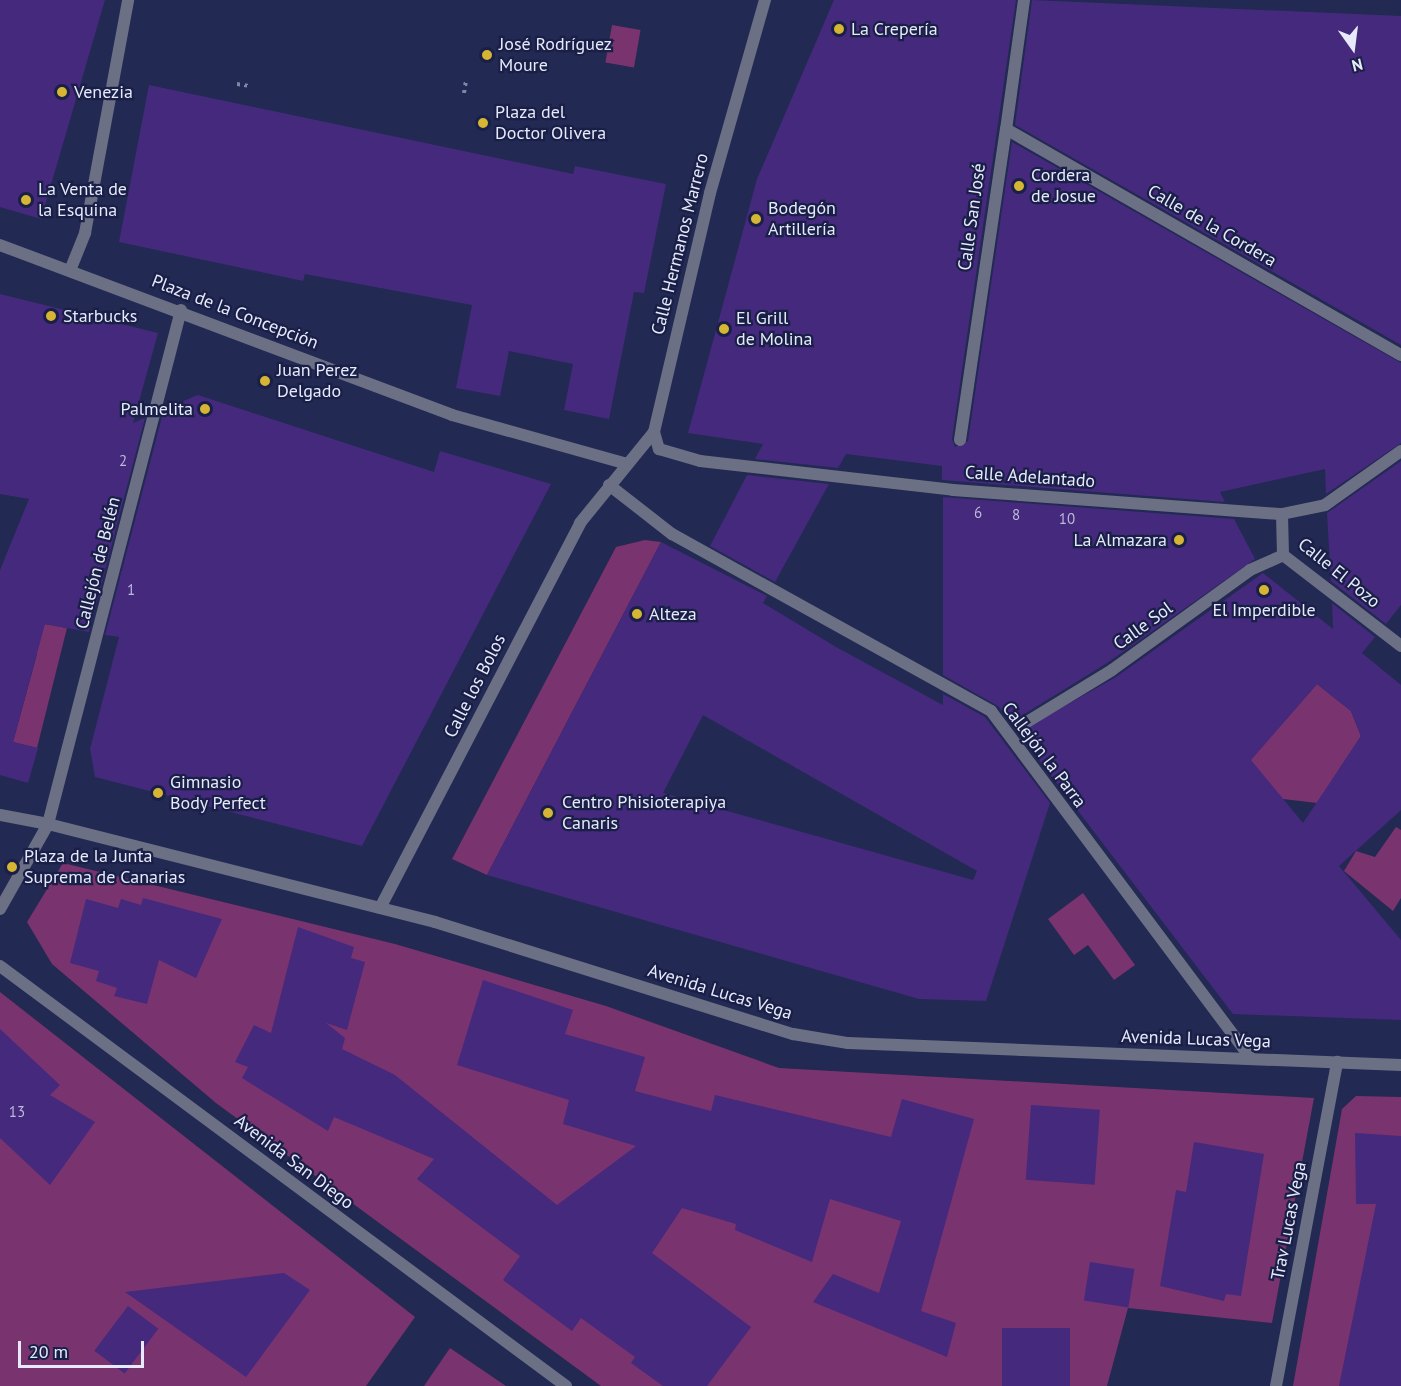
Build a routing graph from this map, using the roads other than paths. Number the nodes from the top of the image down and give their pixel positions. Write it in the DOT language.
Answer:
graph roads {
  1 [pos="128,0"];
  2 [pos="765,0"];
  3 [pos="1024,0"];
  4 [pos="1006,129"];
  5 [pos="0,245"];
  6 [pos="71,268"];
  7 [pos="181,310"];
  8 [pos="1401,355"];
  9 [pos="654,432"];
  10 [pos="960,440"];
  11 [pos="1401,451"];
  12 [pos="627,464"];
  13 [pos="609,485"];
  14 [pos="1282,514"];
  15 [pos="1283,555"];
  16 [pos="1401,646"];
  17 [pos="1022,725"];
  18 [pos="0,815"];
  19 [pos="48,824"];
  20 [pos="380,908"];
  21 [pos="0,909"];
  22 [pos="0,966"];
  23 [pos="1251,1059"];
  24 [pos="1337,1062"];
  25 [pos="1401,1065"];
  26 [pos="566,1386"];
  27 [pos="1276,1386"];
  1 -- 6 [label="street"];
  2 -- 9 [label="street, Calle Hermanos Marrero"];
  3 -- 4 [label="street, Calle San José"];
  4 -- 8 [label="street, Calle de la Cordera"];
  4 -- 10 [label="street, Calle San José"];
  5 -- 6 [label="street, Plaza de la Concepción"];
  6 -- 7 [label="street, Plaza de la Concepción"];
  7 -- 12 [label="street, Plaza de la Concepción"];
  7 -- 19 [label="street, Callejón de Belén"];
  9 -- 12 [label="street, Calle Hermanos Marrero"];
  9 -- 14 [label="street, Calle Adelantado"];
  11 -- 14 [label="street, Calle Adelantado"];
  12 -- 13 [label="street, Calle Hermanos Marrero"];
  13 -- 20 [label="street, Calle los Bolos"];
  13 -- 23 [label="street, Callejón la Parra"];
  14 -- 15 [label="street, Calle El Pozo"];
  15 -- 16 [label="street, Calle El Pozo"];
  15 -- 17 [label="street, Calle Sol"];
  18 -- 19 [label="street, Avenida Lucas Vega"];
  19 -- 20 [label="street, Avenida Lucas Vega"];
  19 -- 21 [label="street, Callejón de Belén"];
  20 -- 23 [label="street, Avenida Lucas Vega"];
  22 -- 26 [label="street, Avenida San Diego"];
  23 -- 24 [label="street, Avenida Lucas Vega"];
  24 -- 25 [label="street, Avenida Lucas Vega"];
  24 -- 27 [label="street, Trav Lucas Vega"];
}
